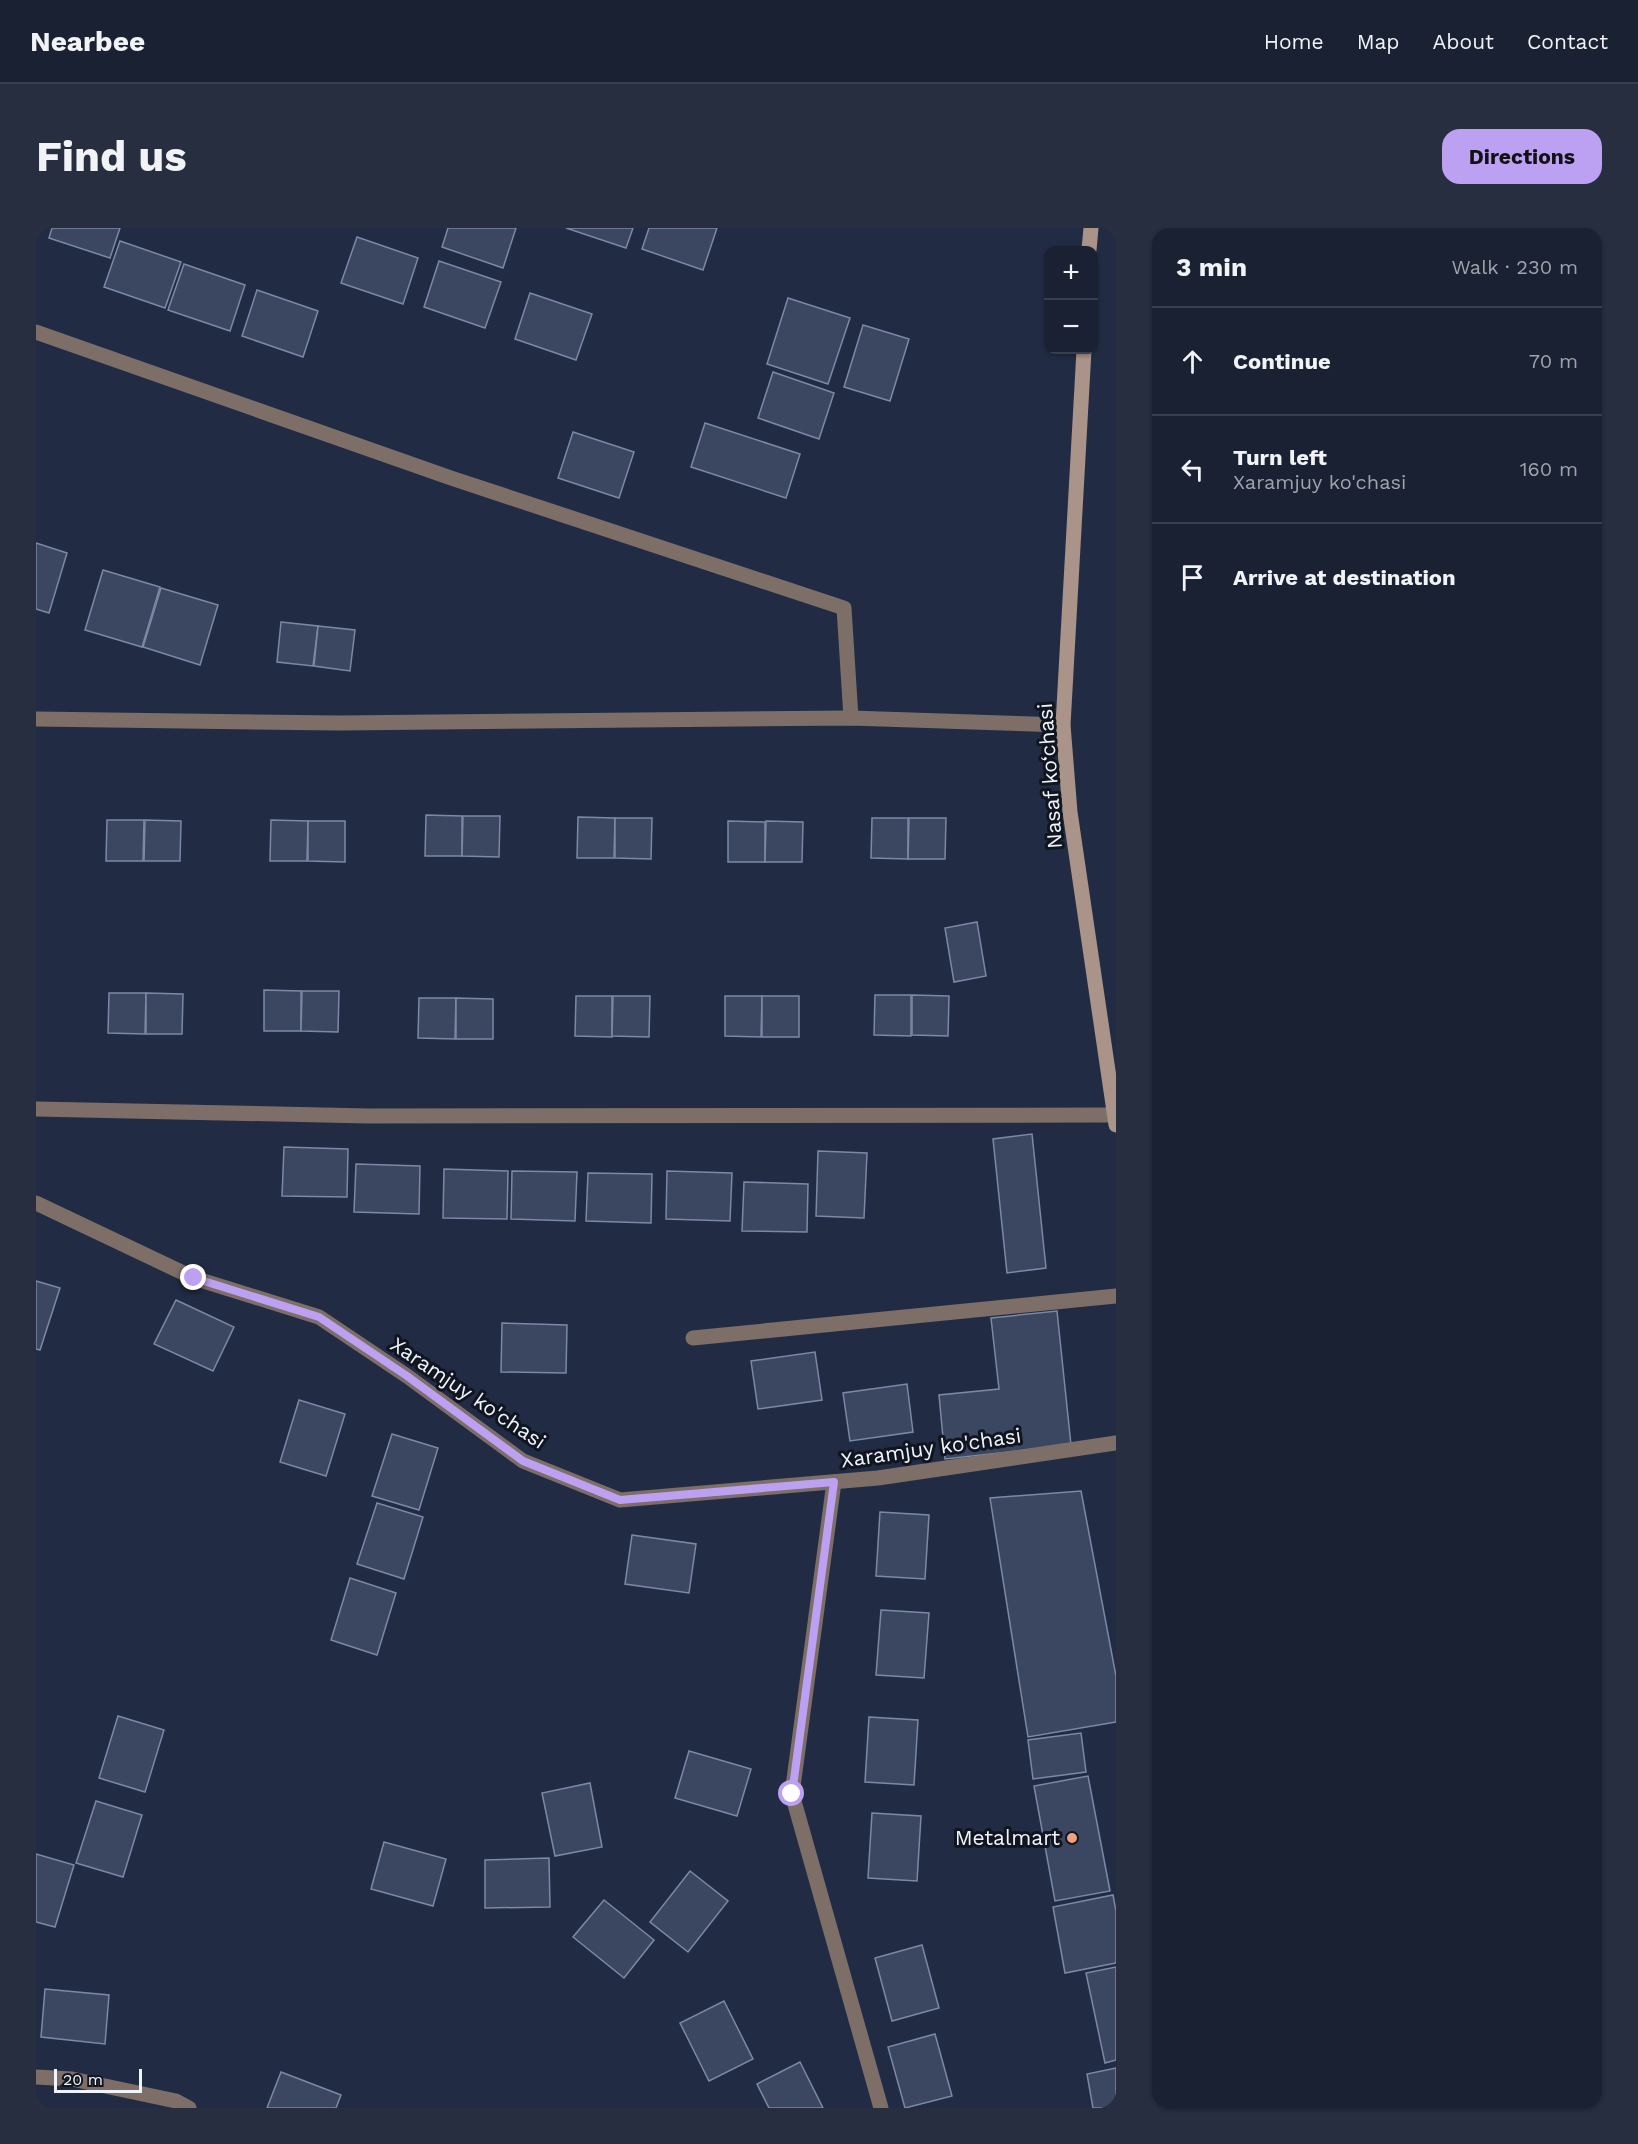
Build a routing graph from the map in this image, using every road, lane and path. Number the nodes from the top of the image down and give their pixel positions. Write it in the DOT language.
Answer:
graph roads {
  1 [pos="1091,228"];
  2 [pos="1089,246"];
  3 [pos="36,332"];
  4 [pos="1084,354"];
  5 [pos="851,717"];
  6 [pos="36,719"];
  7 [pos="1063,725"];
  8 [pos="36,1109"];
  9 [pos="1115,1120"];
  10 [pos="36,1203"];
  11 [pos="1116,1296"];
  12 [pos="693,1338"];
  13 [pos="1116,1443"];
  14 [pos="834,1482"];
  15 [pos="36,2077"];
  16 [pos="189,2108"];
  17 [pos="881,2108"];
  1 -- 2 [label="main road"];
  3 -- 5 [label="street"];
  4 -- 7 [label="main road, Nasaf ko‘chasi"];
  5 -- 6 [label="street"];
  5 -- 7 [label="street"];
  7 -- 9 [label="main road, Nasaf ko‘chasi"];
  8 -- 9 [label="street"];
  10 -- 14 [label="street, Xaramjuy ko'chasi"];
  11 -- 12 [label="street"];
  13 -- 14 [label="street, Xaramjuy ko'chasi"];
  14 -- 17 [label="street"];
  15 -- 16 [label="street"];
}
